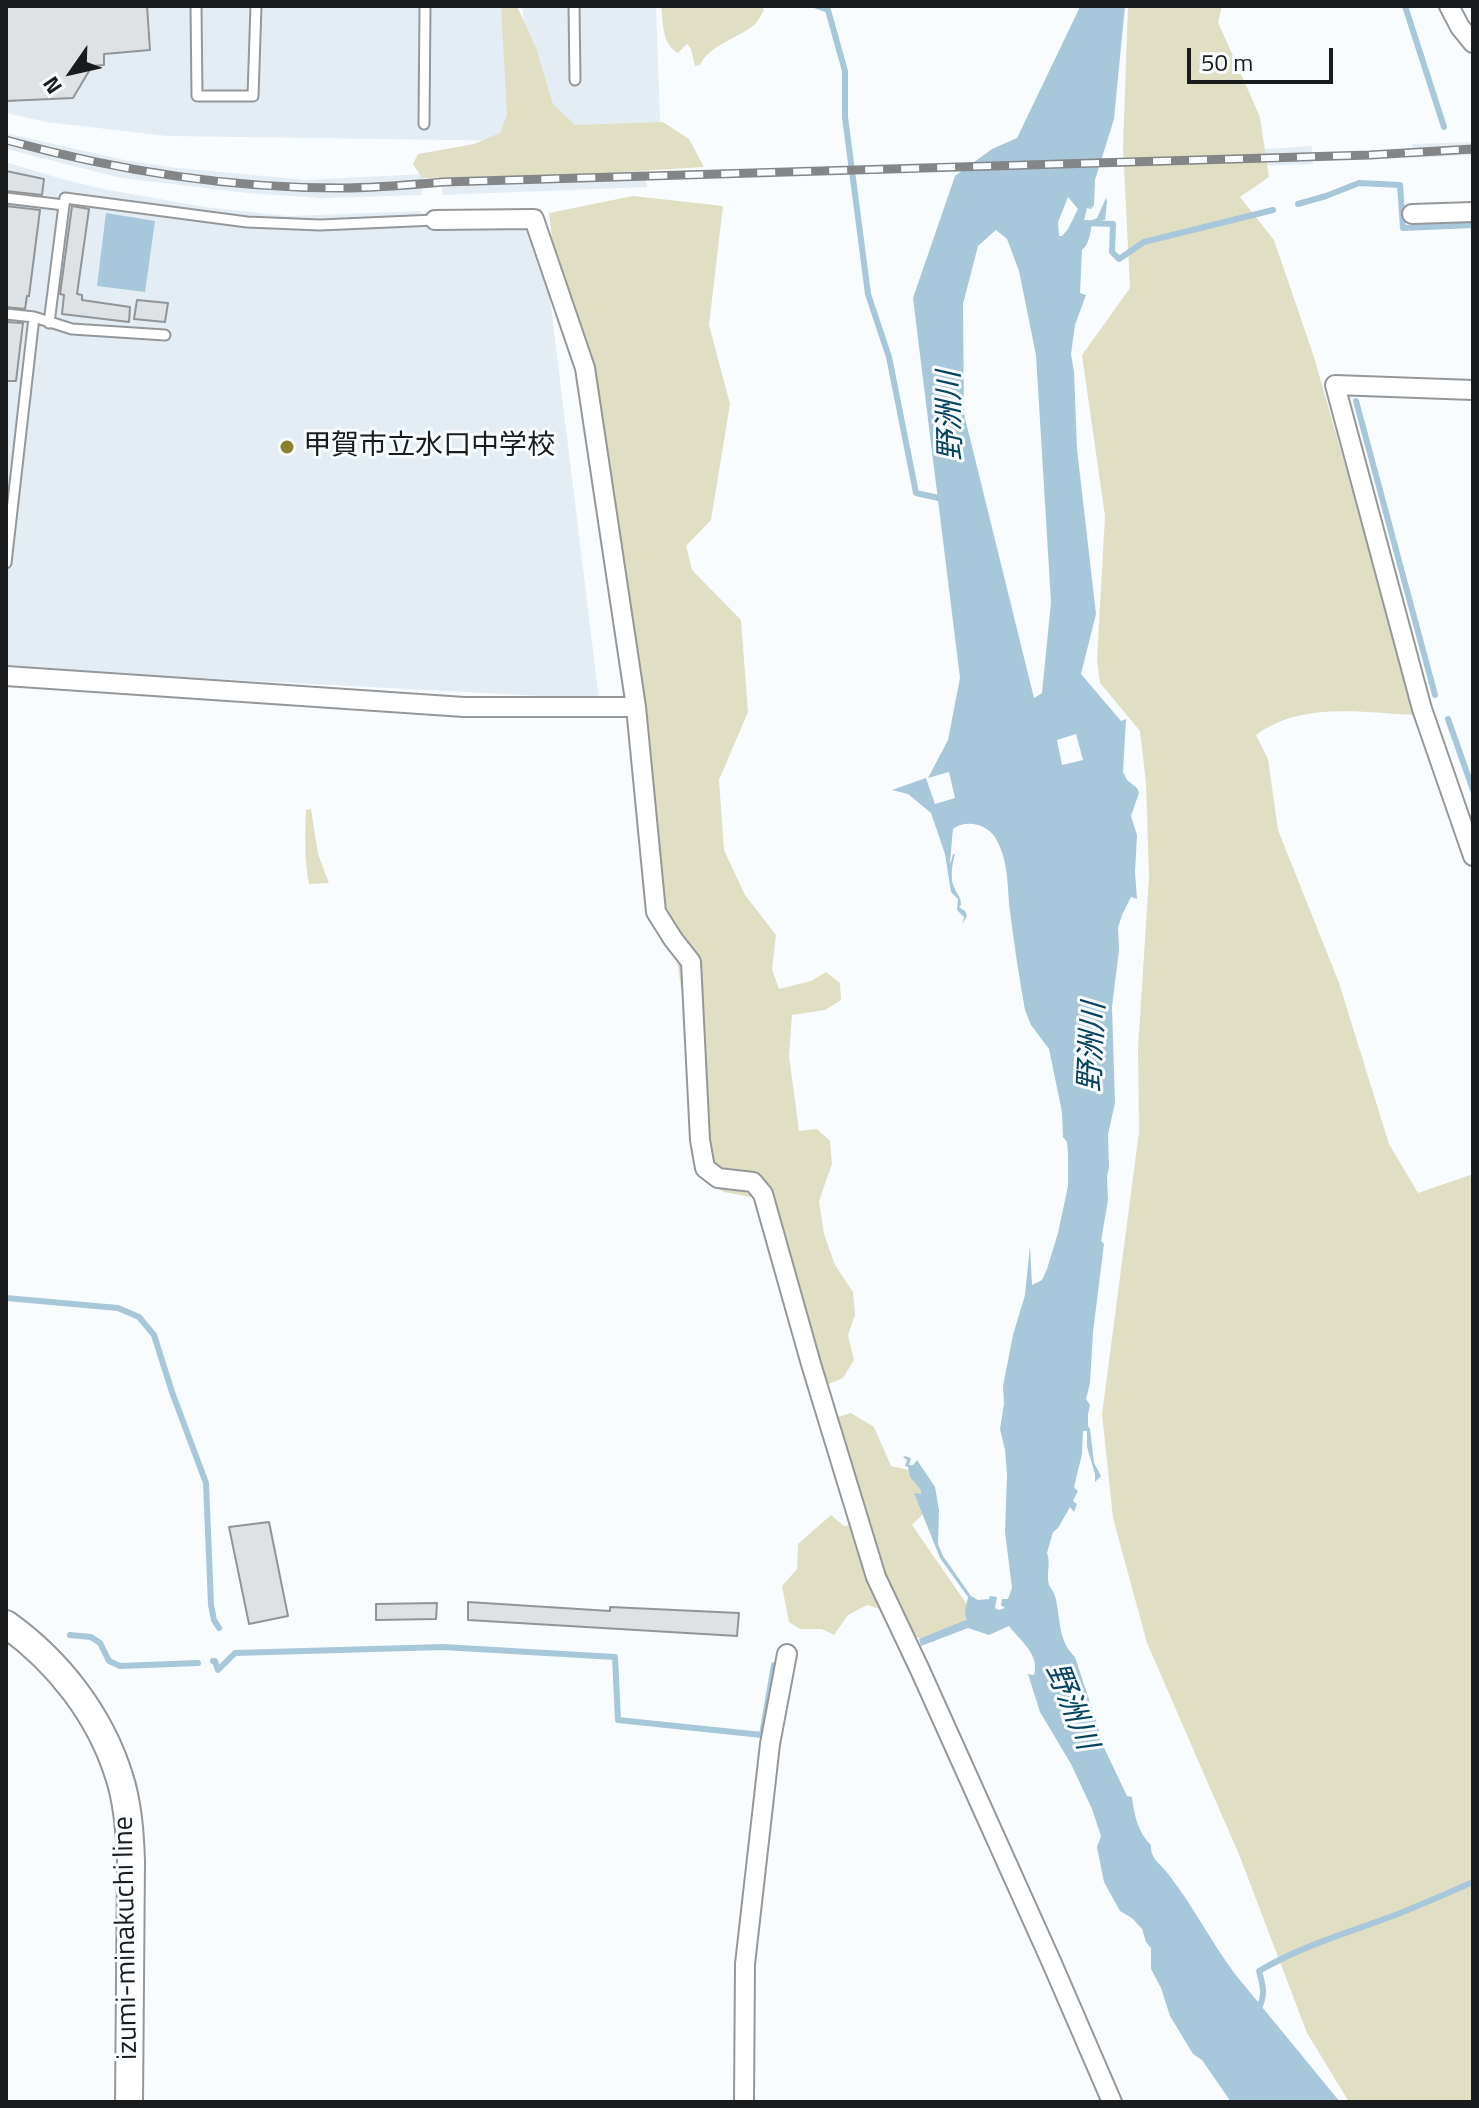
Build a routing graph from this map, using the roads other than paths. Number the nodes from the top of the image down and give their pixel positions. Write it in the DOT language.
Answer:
graph roads {
  1 [pos="196,6"];
  2 [pos="256,6"];
  3 [pos="425,6"];
  4 [pos="574,6"];
  5 [pos="1449,6"];
  6 [pos="1473,43"];
  7 [pos="575,80"];
  8 [pos="424,124"];
  9 [pos="6,198"];
  10 [pos="64,205"];
  11 [pos="1473,212"];
  12 [pos="1412,214"];
  13 [pos="435,220"];
  14 [pos="6,314"];
  15 [pos="34,317"];
  16 [pos="49,323"];
  17 [pos="165,335"];
  18 [pos="1473,390"];
  19 [pos="6,563"];
  20 [pos="6,676"];
  21 [pos="636,707"];
  22 [pos="1473,856"];
  23 [pos="6,1624"];
  24 [pos="787,1654"];
  25 [pos="129,2102"];
  26 [pos="744,2102"];
  27 [pos="1112,2102"];
  1 -- 2 [label="lane"];
  3 -- 8 [label="lane"];
  4 -- 7 [label="lane"];
  5 -- 6 [label="street"];
  9 -- 10 [label="lane"];
  10 -- 13 [label="lane"];
  10 -- 16 [label="lane"];
  11 -- 12 [label="street"];
  13 -- 21 [label="street"];
  14 -- 15 [label="lane"];
  15 -- 16 [label="lane"];
  15 -- 19 [label="lane"];
  16 -- 17 [label="lane"];
  18 -- 22 [label="street"];
  20 -- 21 [label="street"];
  21 -- 27 [label="street"];
  23 -- 25 [label="main road, izumi-minakuchi line"];
  24 -- 26 [label="street"];
}
